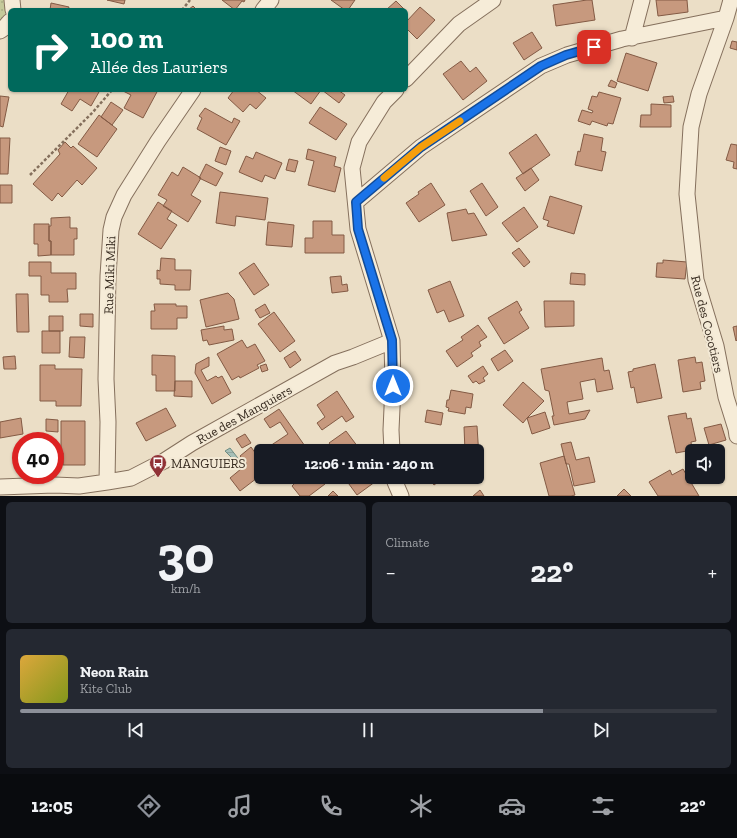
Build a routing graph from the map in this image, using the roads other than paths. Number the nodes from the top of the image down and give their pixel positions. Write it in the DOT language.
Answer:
graph roads {
  1 [pos="271,0"];
  2 [pos="493,0"];
  3 [pos="642,0"];
  4 [pos="731,0"];
  5 [pos="265,8"];
  6 [pos="726,18"];
  7 [pos="632,38"];
  8 [pos="408,77"];
  9 [pos="192,92"];
  10 [pos="394,92"];
  11 [pos="356,202"];
  12 [pos="392,340"];
  13 [pos="737,436"];
  14 [pos="391,444"];
  15 [pos="107,482"];
  16 [pos="396,484"];
  17 [pos="0,486"];
  18 [pos="401,496"];
  1 -- 5 [label="street"];
  2 -- 8 [label="street"];
  3 -- 7 [label="street"];
  4 -- 6 [label="street, Rue des Cocotiers"];
  6 -- 7 [label="street"];
  6 -- 13 [label="street, Rue des Cocotiers"];
  7 -- 11 [label="street"];
  9 -- 15 [label="street, Rue Miki Miki"];
  10 -- 11 [label="street"];
  11 -- 12 [label="street"];
  12 -- 14 [label="street"];
  12 -- 15 [label="street, Rue des Manguiers"];
  15 -- 17 [label="street, Rue des Manguiers"];
  16 -- 18 [label="street"];
}
